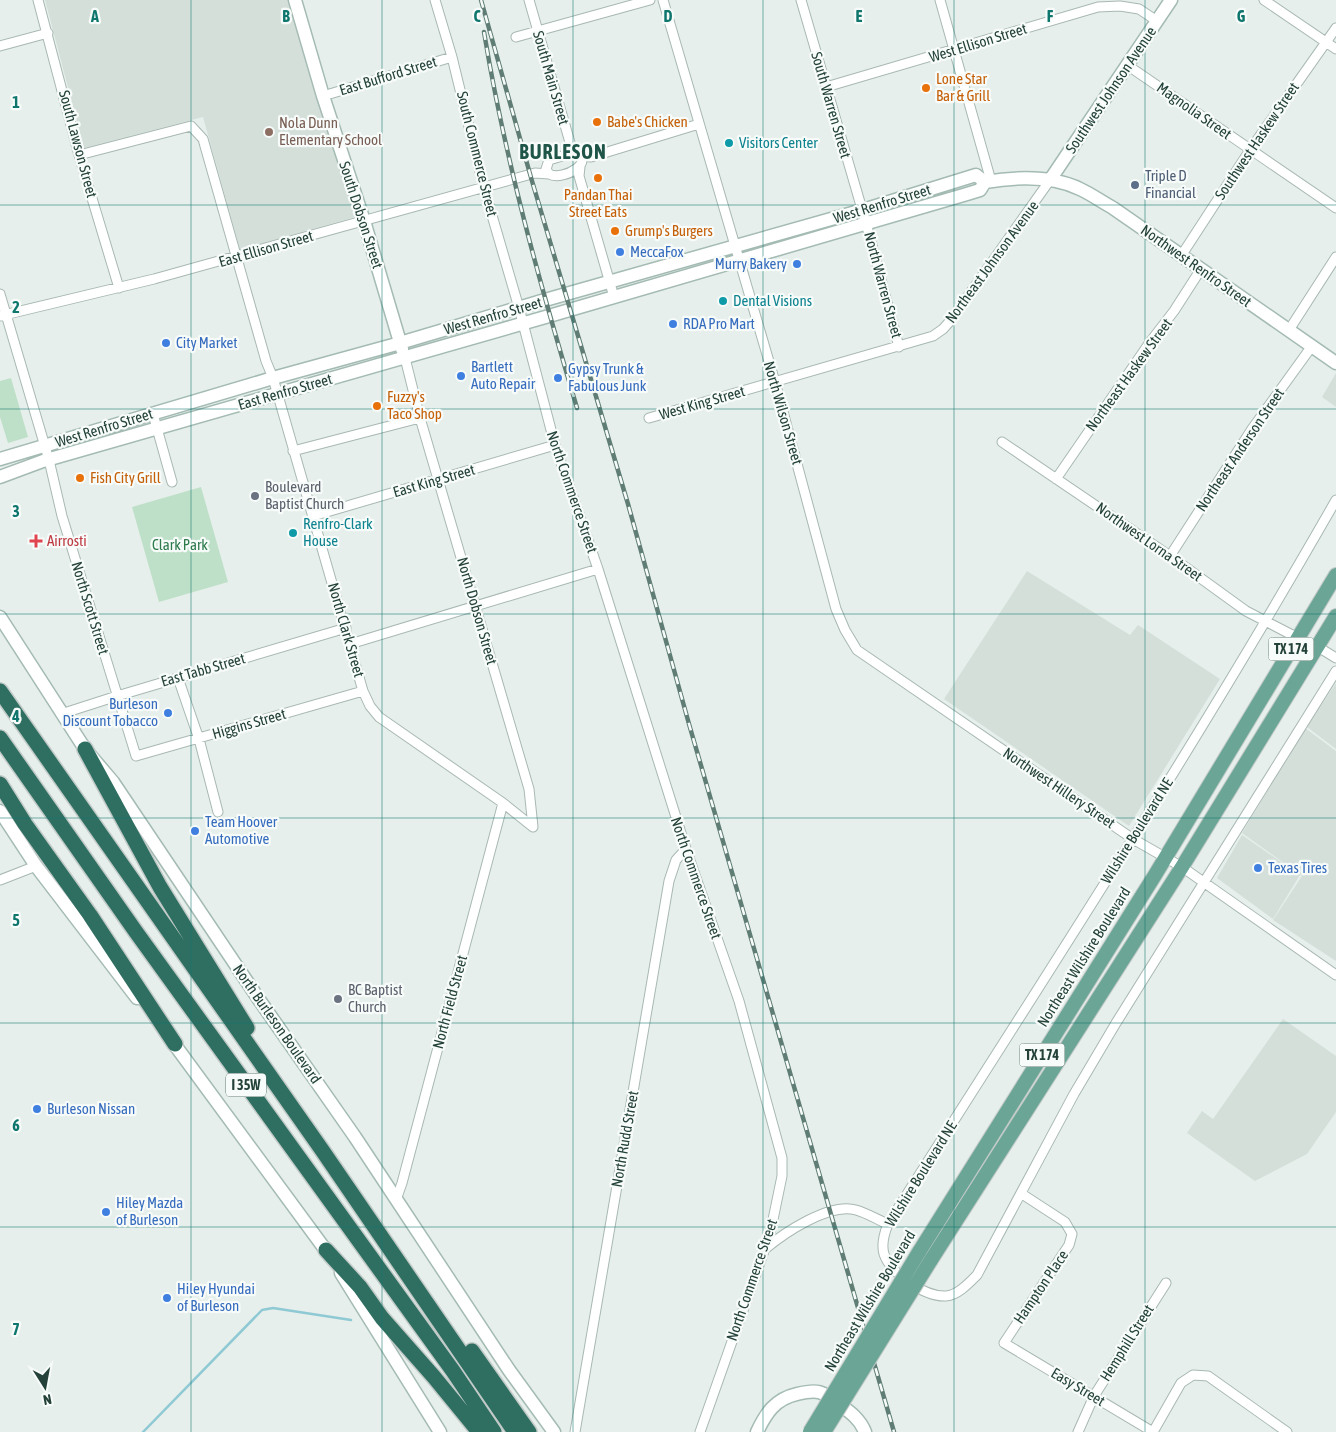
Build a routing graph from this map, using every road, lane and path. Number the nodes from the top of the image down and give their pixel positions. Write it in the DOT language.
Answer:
graph roads {
  1 [pos="38,0"];
  2 [pos="295,0"];
  3 [pos="434,0"];
  4 [pos="529,0"];
  5 [pos="650,0"];
  6 [pos="663,0"];
  7 [pos="801,0"];
  8 [pos="940,0"];
  9 [pos="1172,0"];
  10 [pos="1264,0"];
  11 [pos="1157,21"];
  12 [pos="1336,28"];
  13 [pos="538,31"];
  14 [pos="48,33"];
  15 [pos="516,37"];
  16 [pos="1326,42"];
  17 [pos="0,46"];
  18 [pos="1336,49"];
  19 [pos="955,50"];
  20 [pos="452,57"];
  21 [pos="1127,65"];
  22 [pos="826,87"];
  23 [pos="323,96"];
  24 [pos="699,124"];
  25 [pos="1250,150"];
  26 [pos="577,154"];
  27 [pos="79,155"];
  28 [pos="591,157"];
  29 [pos="547,163"];
  30 [pos="580,166"];
  31 [pos="533,174"];
  32 [pos="549,174"];
  33 [pos="1050,180"];
  34 [pos="988,181"];
  35 [pos="484,188"];
  36 [pos="1336,208"];
  37 [pos="862,210"];
  38 [pos="364,221"];
  39 [pos="866,223"];
  40 [pos="736,246"];
  41 [pos="1181,256"];
  42 [pos="236,257"];
  43 [pos="1336,257"];
  44 [pos="740,260"];
  45 [pos="1201,270"];
  46 [pos="610,282"];
  47 [pos="119,288"];
  48 [pos="0,294"];
  49 [pos="614,297"];
  50 [pos="519,308"];
  51 [pos="571,310"];
  52 [pos="3,315"];
  53 [pos="523,324"];
  54 [pos="1289,330"];
  55 [pos="401,343"];
  56 [pos="899,346"];
  57 [pos="1312,346"];
  58 [pos="404,358"];
  59 [pos="1336,363"];
  60 [pos="273,378"];
  61 [pos="775,382"];
  62 [pos="277,394"];
  63 [pos="153,414"];
  64 [pos="420,418"];
  65 [pos="649,418"];
  66 [pos="158,428"];
  67 [pos="1002,442"];
  68 [pos="555,445"];
  69 [pos="45,446"];
  70 [pos="293,451"];
  71 [pos="0,459"];
  72 [pos="49,460"];
  73 [pos="0,477"];
  74 [pos="438,479"];
  75 [pos="1056,479"];
  76 [pos="172,482"];
  77 [pos="1336,500"];
  78 [pos="313,516"];
  79 [pos="1170,556"];
  80 [pos="826,566"];
  81 [pos="598,569"];
  82 [pos="1336,574"];
  83 [pos="475,606"];
  84 [pos="1336,616"];
  85 [pos="0,617"];
  86 [pos="1267,622"];
  87 [pos="346,628"];
  88 [pos="1298,638"];
  89 [pos="350,644"];
  90 [pos="1318,647"];
  91 [pos="1336,658"];
  92 [pos="1336,671"];
  93 [pos="178,678"];
  94 [pos="0,691"];
  95 [pos="363,691"];
  96 [pos="117,696"];
  97 [pos="62,714"];
  98 [pos="0,738"];
  99 [pos="199,739"];
  100 [pos="85,749"];
  101 [pos="136,756"];
  102 [pos="0,784"];
  103 [pos="503,803"];
  104 [pos="0,811"];
  105 [pos="218,812"];
  106 [pos="1133,839"];
  107 [pos="686,849"];
  108 [pos="1166,857"];
  109 [pos="36,866"];
  110 [pos="1182,867"];
  111 [pos="0,880"];
  112 [pos="1204,882"];
  113 [pos="1336,975"];
  114 [pos="175,1044"];
  115 [pos="322,1150"];
  116 [pos="1022,1194"];
  117 [pos="396,1200"];
  118 [pos="888,1224"];
  119 [pos="765,1248"];
  120 [pos="326,1250"];
  121 [pos="1166,1283"];
  122 [pos="421,1292"];
  123 [pos="1004,1342"];
  124 [pos="1094,1396"];
  125 [pos="440,1432"];
  126 [pos="479,1432"];
  127 [pos="494,1432"];
  128 [pos="515,1432"];
  129 [pos="529,1432"];
  130 [pos="554,1432"];
  131 [pos="575,1432"];
  132 [pos="700,1432"];
  133 [pos="757,1432"];
  134 [pos="810,1432"];
  135 [pos="824,1432"];
  136 [pos="865,1432"];
  137 [pos="1078,1432"];
  138 [pos="1153,1432"];
  139 [pos="1287,1432"];
  1 -- 14 [label="street, South Lawson Street"];
  2 -- 23 [label="main road, South Dobson Street"];
  3 -- 20 [label="street, South Commerce Street"];
  4 -- 13 [label="street, South Main Street"];
  5 -- 13 [label="street"];
  6 -- 24 [label="street, North Wilson Street"];
  7 -- 22 [label="street, South Warren Street"];
  8 -- 19 [label="street"];
  9 -- 11 [label="main road, Southwest Johnson Avenue"];
  10 -- 16 [label="street"];
  11 -- 19 [label="street, West Ellison Street"];
  11 -- 21 [label="main road, Southwest Johnson Avenue"];
  12 -- 16 [label="street, Southwest Haskew Street"];
  13 -- 15 [label="street"];
  13 -- 26 [label="street, South Main Street"];
  14 -- 17 [label="street"];
  14 -- 27 [label="street, South Lawson Street"];
  16 -- 18 [label="street"];
  16 -- 25 [label="street, Southwest Haskew Street"];
  19 -- 22 [label="street, West Ellison Street"];
  19 -- 34 [label="street"];
  20 -- 23 [label="street, East Bufford Street"];
  20 -- 35 [label="street, South Commerce Street"];
  21 -- 25 [label="street, Magnolia Street"];
  21 -- 33 [label="main road, Southwest Johnson Avenue"];
  22 -- 37 [label="street, South Warren Street"];
  23 -- 38 [label="main road, South Dobson Street"];
  24 -- 28 [label="street"];
  24 -- 40 [label="street, North Wilson Street"];
  25 -- 36 [label="street, Magnolia Street"];
  25 -- 41 [label="street, Southwest Haskew Street"];
  26 -- 28 [label="street, East Ellison Street"];
  26 -- 29 [label="street, East Ellison Street"];
  26 -- 30 [label="street"];
  27 -- 42 [label="street, North Clark Street"];
  27 -- 47 [label="street, South Lawson Street"];
  28 -- 30 [label="street, East Ellison Street"];
  29 -- 31 [label="street, East Ellison Street"];
  29 -- 32 [label="street"];
  30 -- 32 [label="street, East Ellison Street"];
  30 -- 46 [label="street"];
  31 -- 32 [label="street, East Ellison Street"];
  31 -- 35 [label="street, East Ellison Street"];
  33 -- 34 [label="main road, West Renfro Street"];
  33 -- 41 [label="main road, Northwest Renfro Street"];
  33 -- 56 [label="street, Northeast Johnson Avenue"];
  34 -- 37 [label="main road, West Renfro Street"];
  34 -- 39 [label="main road, West Renfro Street"];
  35 -- 38 [label="street, East Ellison Street"];
  35 -- 50 [label="street, South Commerce Street"];
  37 -- 39 [label="street, South Warren Street"];
  37 -- 40 [label="main road, West Renfro Street"];
  38 -- 42 [label="street, East Ellison Street"];
  38 -- 55 [label="main road, South Dobson Street"];
  39 -- 44 [label="main road, West Renfro Street"];
  39 -- 56 [label="street, North Warren Street"];
  40 -- 44 [label="street, North Wilson Street"];
  40 -- 46 [label="main road, West Renfro Street"];
  41 -- 45 [label="main road, Northwest Renfro Street"];
  42 -- 47 [label="street, East Ellison Street"];
  42 -- 60 [label="street, North Clark Street"];
  43 -- 54 [label="street"];
  44 -- 49 [label="main road, West Renfro Street"];
  44 -- 61 [label="street, North Wilson Street"];
  45 -- 54 [label="main road, Northwest Renfro Street"];
  45 -- 75 [label="street, Northeast Haskew Street"];
  46 -- 49 [label="street"];
  46 -- 50 [label="main road, West Renfro Street"];
  47 -- 52 [label="street, East Ellison Street"];
  48 -- 52 [label="street, North Scott Street"];
  49 -- 51 [label="main road, West Renfro Street"];
  50 -- 53 [label="street, South Commerce Street"];
  50 -- 55 [label="main road, West Renfro Street"];
  51 -- 53 [label="main road, East Renfro Street"];
  52 -- 69 [label="street, North Scott Street"];
  53 -- 58 [label="main road, East Renfro Street"];
  53 -- 68 [label="street, North Commerce Street"];
  54 -- 57 [label="main road, Northwest Renfro Street"];
  55 -- 58 [label="main road, South Dobson Street"];
  55 -- 60 [label="main road, West Renfro Street"];
  56 -- 61 [label="street, West King Street"];
  57 -- 59 [label="main road, Northwest Renfro Street"];
  57 -- 79 [label="street, Northeast Anderson Street"];
  58 -- 62 [label="main road, East Renfro Street"];
  58 -- 64 [label="street, North Dobson Street"];
  60 -- 62 [label="street, North Clark Street"];
  60 -- 63 [label="main road, West Renfro Street"];
  61 -- 65 [label="street, West King Street"];
  61 -- 80 [label="street, North Wilson Street"];
  62 -- 66 [label="main road, East Renfro Street"];
  62 -- 70 [label="street, North Clark Street"];
  63 -- 66 [label="street"];
  63 -- 69 [label="main road, West Renfro Street"];
  64 -- 70 [label="street"];
  64 -- 74 [label="street, North Dobson Street"];
  66 -- 72 [label="main road, East Renfro Street"];
  66 -- 76 [label="street"];
  67 -- 75 [label="street, Northwest Lorna Street"];
  68 -- 74 [label="street, East King Street"];
  68 -- 81 [label="street, North Commerce Street"];
  69 -- 71 [label="main road, West Renfro Street"];
  69 -- 72 [label="street, North Scott Street"];
  70 -- 78 [label="street, North Clark Street"];
  72 -- 73 [label="main road, East Renfro Street"];
  72 -- 96 [label="street, North Scott Street"];
  74 -- 78 [label="street, East King Street"];
  74 -- 83 [label="street, North Dobson Street"];
  75 -- 79 [label="street, Northwest Lorna Street"];
  77 -- 86 [label="street, Wilshire Boulevard NE"];
  78 -- 87 [label="street, North Clark Street"];
  79 -- 86 [label="street, Northwest Lorna Street"];
  80 -- 106 [label="street, Northwest Hillery Street"];
  81 -- 83 [label="street"];
  81 -- 107 [label="street, North Commerce Street"];
  82 -- 88 [label="main road, Northeast Wilshire Boulevard / TX 174"];
  83 -- 89 [label="street"];
  83 -- 103 [label="street, North Dobson Street"];
  84 -- 90 [label="main road, Northeast Wilshire Boulevard / TX 174"];
  85 -- 97 [label="main road, North Burleson Boulevard"];
  86 -- 88 [label="street, Northwest Lorna Street"];
  86 -- 106 [label="street, Wilshire Boulevard NE"];
  87 -- 89 [label="street, North Clark Street"];
  87 -- 93 [label="street, East Tabb Street"];
  88 -- 108 [label="main road, Northeast Wilshire Boulevard / TX 174"];
  89 -- 95 [label="street, North Clark Street"];
  90 -- 91 [label="street"];
  90 -- 110 [label="main road, Northeast Wilshire Boulevard / TX 174"];
  92 -- 112 [label="street, Wilshire Boulevard NE"];
  93 -- 96 [label="street, East Tabb Street"];
  93 -- 99 [label="street"];
  94 -- 115 [label="highway, I 35W"];
  95 -- 99 [label="street, Higgins Street"];
  95 -- 103 [label="street, North Clark Street"];
  96 -- 97 [label="street, East Tabb Street"];
  96 -- 101 [label="street, North Scott Street"];
  97 -- 100 [label="main road, North Burleson Boulevard"];
  98 -- 127 [label="highway, I 35W"];
  99 -- 101 [label="street, Higgins Street"];
  99 -- 105 [label="street"];
  100 -- 115 [label="highway"];
  100 -- 117 [label="main road, North Burleson Boulevard"];
  102 -- 114 [label="highway"];
  103 -- 117 [label="street, North Field Street"];
  104 -- 109 [label="main road"];
  106 -- 108 [label="street, Northwest Hillery Street"];
  106 -- 118 [label="street, Wilshire Boulevard NE"];
  107 -- 119 [label="street, North Commerce Street"];
  107 -- 131 [label="street, North Rudd Street"];
  108 -- 110 [label="street, Northwest Hillery Street"];
  108 -- 134 [label="main road, Northeast Wilshire Boulevard / TX 174, bridge"];
  109 -- 111 [label="street"];
  109 -- 114 [label="main road"];
  110 -- 112 [label="street, Northwest Hillery Street"];
  110 -- 135 [label="main road, Northeast Wilshire Boulevard, bridge"];
  112 -- 113 [label="street, Northwest Hillery Street"];
  112 -- 116 [label="street, Wilshire Boulevard NE"];
  114 -- 120 [label="main road"];
  115 -- 122 [label="highway, I 35W"];
  116 -- 118 [label="street, Wilshire Boulevard NE"];
  116 -- 123 [label="street, Hampton Place"];
  117 -- 130 [label="main road, North Burleson Boulevard"];
  118 -- 119 [label="street"];
  119 -- 132 [label="street, North Commerce Street"];
  120 -- 125 [label="main road"];
  120 -- 126 [label="highway"];
  121 -- 124 [label="street, Hemphill Street"];
  122 -- 128 [label="highway, I 35W"];
  122 -- 129 [label="highway"];
  123 -- 124 [label="street, Easy Street"];
  124 -- 137 [label="street, Hemphill Street"];
  124 -- 138 [label="street, Easy Street"];
  133 -- 136 [label="main road"];
  138 -- 139 [label="street"];
}
